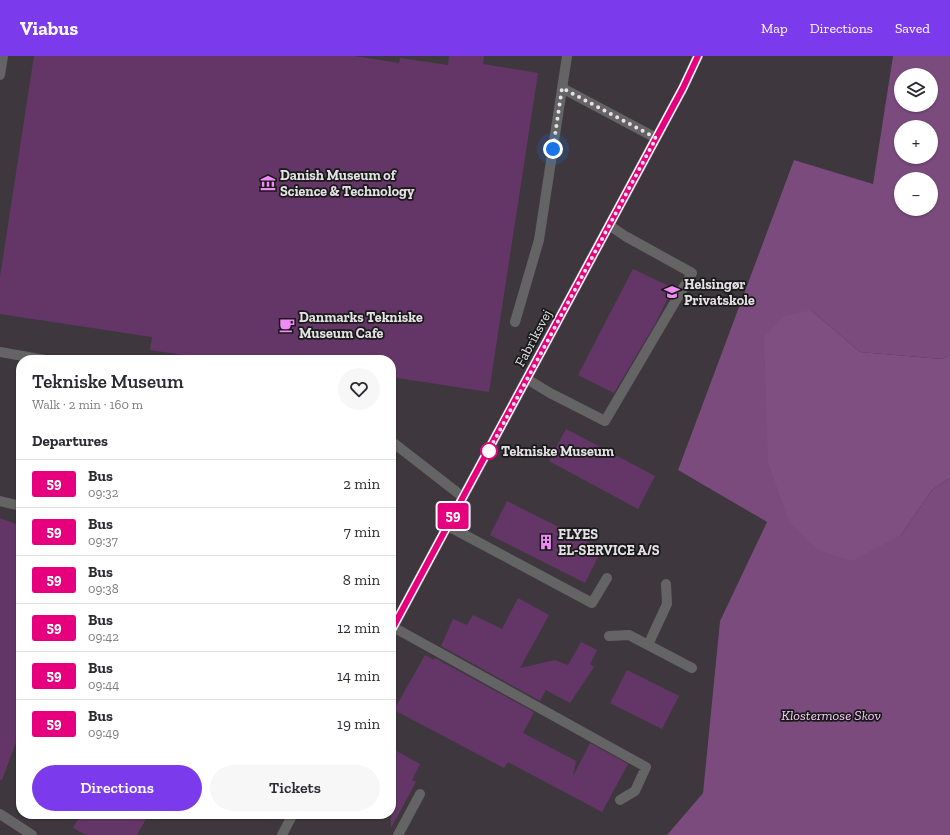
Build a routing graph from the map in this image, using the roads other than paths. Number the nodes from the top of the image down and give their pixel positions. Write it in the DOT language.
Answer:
graph roads {
  1 [pos="3,56"];
  2 [pos="567,56"];
  3 [pos="698,56"];
  4 [pos="0,76"];
  5 [pos="562,88"];
  6 [pos="656,138"];
  7 [pos="609,225"];
  8 [pos="515,322"];
  9 [pos="0,352"];
  10 [pos="17,355"];
  11 [pos="527,379"];
  12 [pos="396,446"];
  13 [pos="463,497"];
  14 [pos="0,501"];
  15 [pos="16,505"];
  16 [pos="448,526"];
  17 [pos="606,578"];
  18 [pos="666,584"];
  19 [pos="396,622"];
  20 [pos="396,631"];
  21 [pos="609,636"];
  22 [pos="648,645"];
  23 [pos="692,668"];
  24 [pos="420,794"];
  25 [pos="620,800"];
  26 [pos="1,817"];
  27 [pos="290,819"];
  28 [pos="32,835"];
  29 [pos="282,835"];
  30 [pos="398,835"];
  1 -- 4 [label="street"];
  2 -- 5 [label="street"];
  3 -- 6 [label="street, Fabriksvej"];
  5 -- 6 [label="street"];
  5 -- 8 [label="street"];
  6 -- 7 [label="street, Fabriksvej"];
  7 -- 11 [label="street, Fabriksvej"];
  7 -- 11 [label="street"];
  9 -- 10 [label="street"];
  11 -- 13 [label="street, Fabriksvej"];
  12 -- 13 [label="street"];
  13 -- 16 [label="street, Fabriksvej"];
  14 -- 15 [label="street"];
  16 -- 17 [label="street"];
  16 -- 19 [label="street, Fabriksvej"];
  18 -- 22 [label="street"];
  20 -- 25 [label="street"];
  21 -- 22 [label="street"];
  22 -- 23 [label="street"];
  24 -- 30 [label="street"];
  26 -- 28 [label="street"];
  27 -- 29 [label="street"];
}
